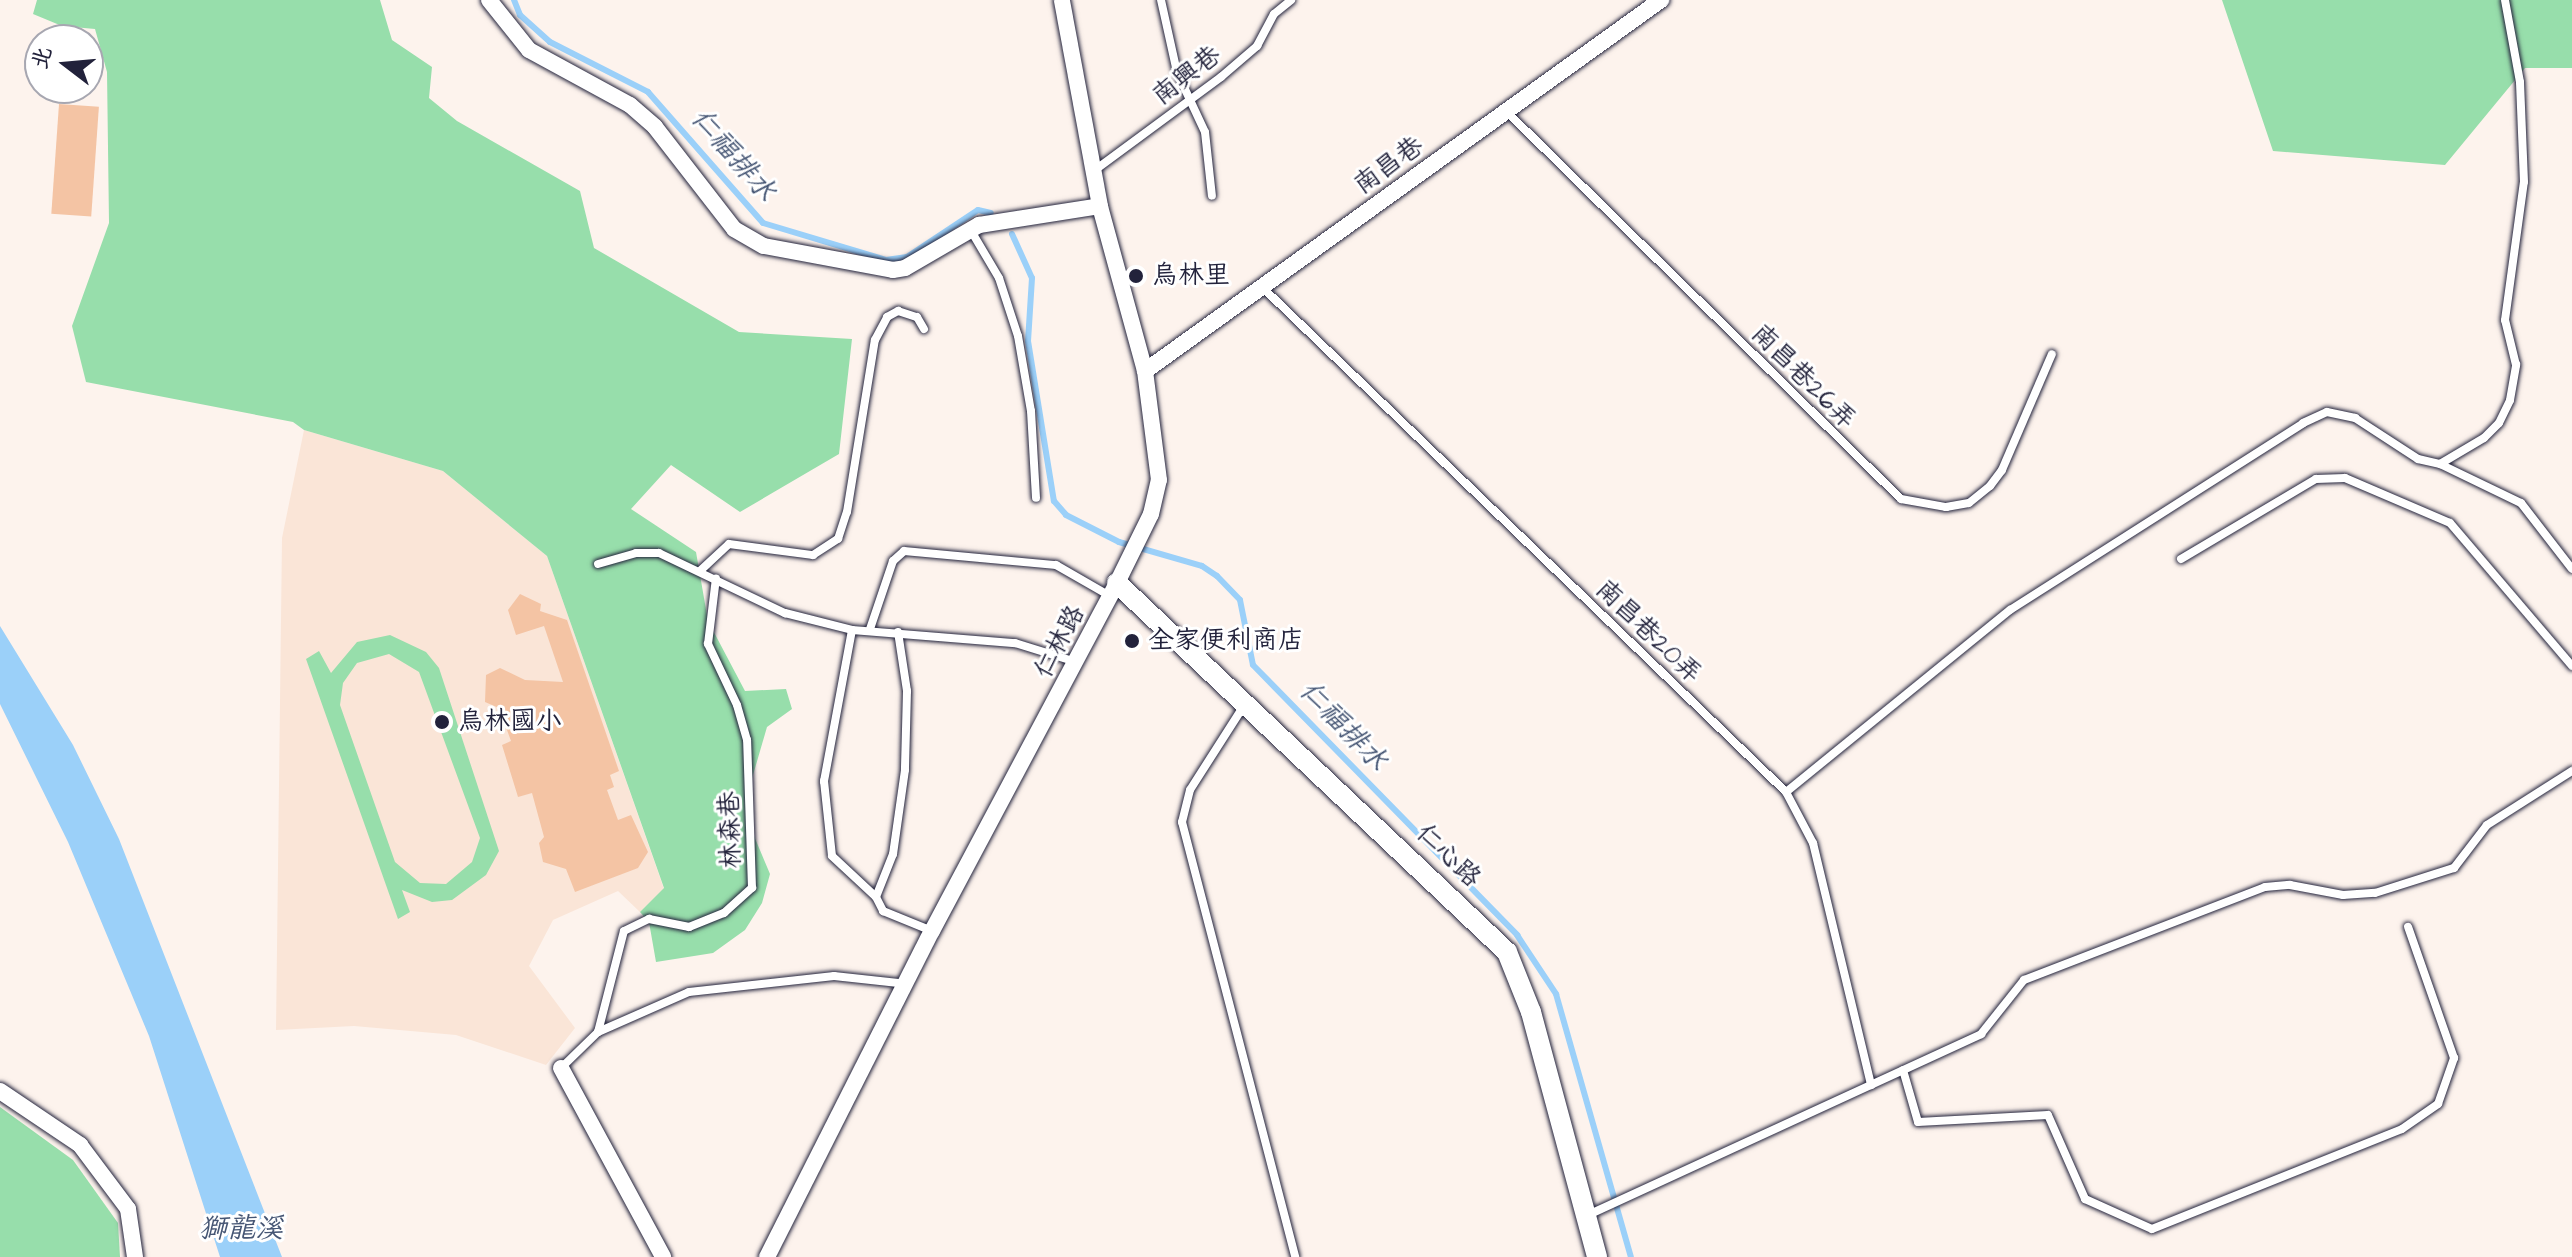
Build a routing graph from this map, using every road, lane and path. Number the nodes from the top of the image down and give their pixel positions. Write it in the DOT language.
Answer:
graph roads {
  1 [pos="489,0"];
  2 [pos="1062,0"];
  3 [pos="1161,0"];
  4 [pos="1291,0"];
  5 [pos="1661,0"];
  6 [pos="2505,0"];
  7 [pos="1191,99"];
  8 [pos="1506,111"];
  9 [pos="1095,170"];
  10 [pos="1212,196"];
  11 [pos="1100,206"];
  12 [pos="969,229"];
  13 [pos="1262,287"];
  14 [pos="924,329"];
  15 [pos="2052,354"];
  16 [pos="1145,371"];
  17 [pos="2440,464"];
  18 [pos="1036,498"];
  19 [pos="2181,559"];
  20 [pos="598,564"];
  21 [pos="2572,569"];
  22 [pos="701,570"];
  23 [pos="716,578"];
  24 [pos="1114,590"];
  25 [pos="870,629"];
  26 [pos="852,630"];
  27 [pos="898,632"];
  28 [pos="1076,662"];
  29 [pos="2572,666"];
  30 [pos="1246,702"];
  31 [pos="2572,771"];
  32 [pos="1786,792"];
  33 [pos="876,897"];
  34 [pos="2408,927"];
  35 [pos="932,931"];
  36 [pos="909,984"];
  37 [pos="598,1032"];
  38 [pos="561,1068"];
  39 [pos="1903,1070"];
  40 [pos="1871,1085"];
  41 [pos="0,1091"];
  42 [pos="1588,1215"];
  43 [pos="135,1257"];
  44 [pos="663,1257"];
  45 [pos="767,1257"];
  46 [pos="1295,1257"];
  47 [pos="1597,1257"];
  1 -- 12 [label="street"];
  2 -- 9 [label="street, 仁林路"];
  3 -- 7 [label="lane"];
  4 -- 7 [label="lane, 南興巷"];
  5 -- 8 [label="street, 南昌巷"];
  6 -- 17 [label="lane"];
  7 -- 9 [label="lane, 南興巷"];
  7 -- 10 [label="lane"];
  8 -- 13 [label="street, 南昌巷"];
  8 -- 15 [label="lane, 南昌巷26弄"];
  9 -- 11 [label="street, 仁林路"];
  11 -- 12 [label="street"];
  11 -- 16 [label="street, 仁林路"];
  12 -- 18 [label="lane"];
  13 -- 16 [label="street, 南昌巷"];
  13 -- 32 [label="lane, 南昌巷20弄"];
  14 -- 22 [label="lane"];
  16 -- 24 [label="street, 仁林路"];
  17 -- 21 [label="lane"];
  17 -- 32 [label="lane"];
  19 -- 29 [label="lane"];
  20 -- 22 [label="lane"];
  22 -- 23 [label="lane"];
  23 -- 26 [label="lane"];
  23 -- 37 [label="lane, 林森巷"];
  24 -- 25 [label="lane"];
  24 -- 28 [label="street, 仁林路"];
  24 -- 30 [label="street, 仁心路"];
  25 -- 26 [label="lane"];
  25 -- 27 [label="lane"];
  26 -- 33 [label="lane"];
  27 -- 28 [label="lane"];
  27 -- 33 [label="lane"];
  28 -- 35 [label="street, 仁林路"];
  30 -- 42 [label="street, 仁心路"];
  30 -- 46 [label="lane"];
  31 -- 39 [label="lane"];
  32 -- 40 [label="lane, 南昌巷20弄"];
  33 -- 35 [label="lane"];
  34 -- 39 [label="lane"];
  35 -- 36 [label="street, 仁林路"];
  36 -- 37 [label="lane"];
  36 -- 45 [label="street, 仁林路"];
  37 -- 38 [label="lane"];
  38 -- 44 [label="street"];
  39 -- 40 [label="lane"];
  40 -- 42 [label="lane"];
  41 -- 43 [label="street"];
  42 -- 47 [label="street, 仁心路"];
}
